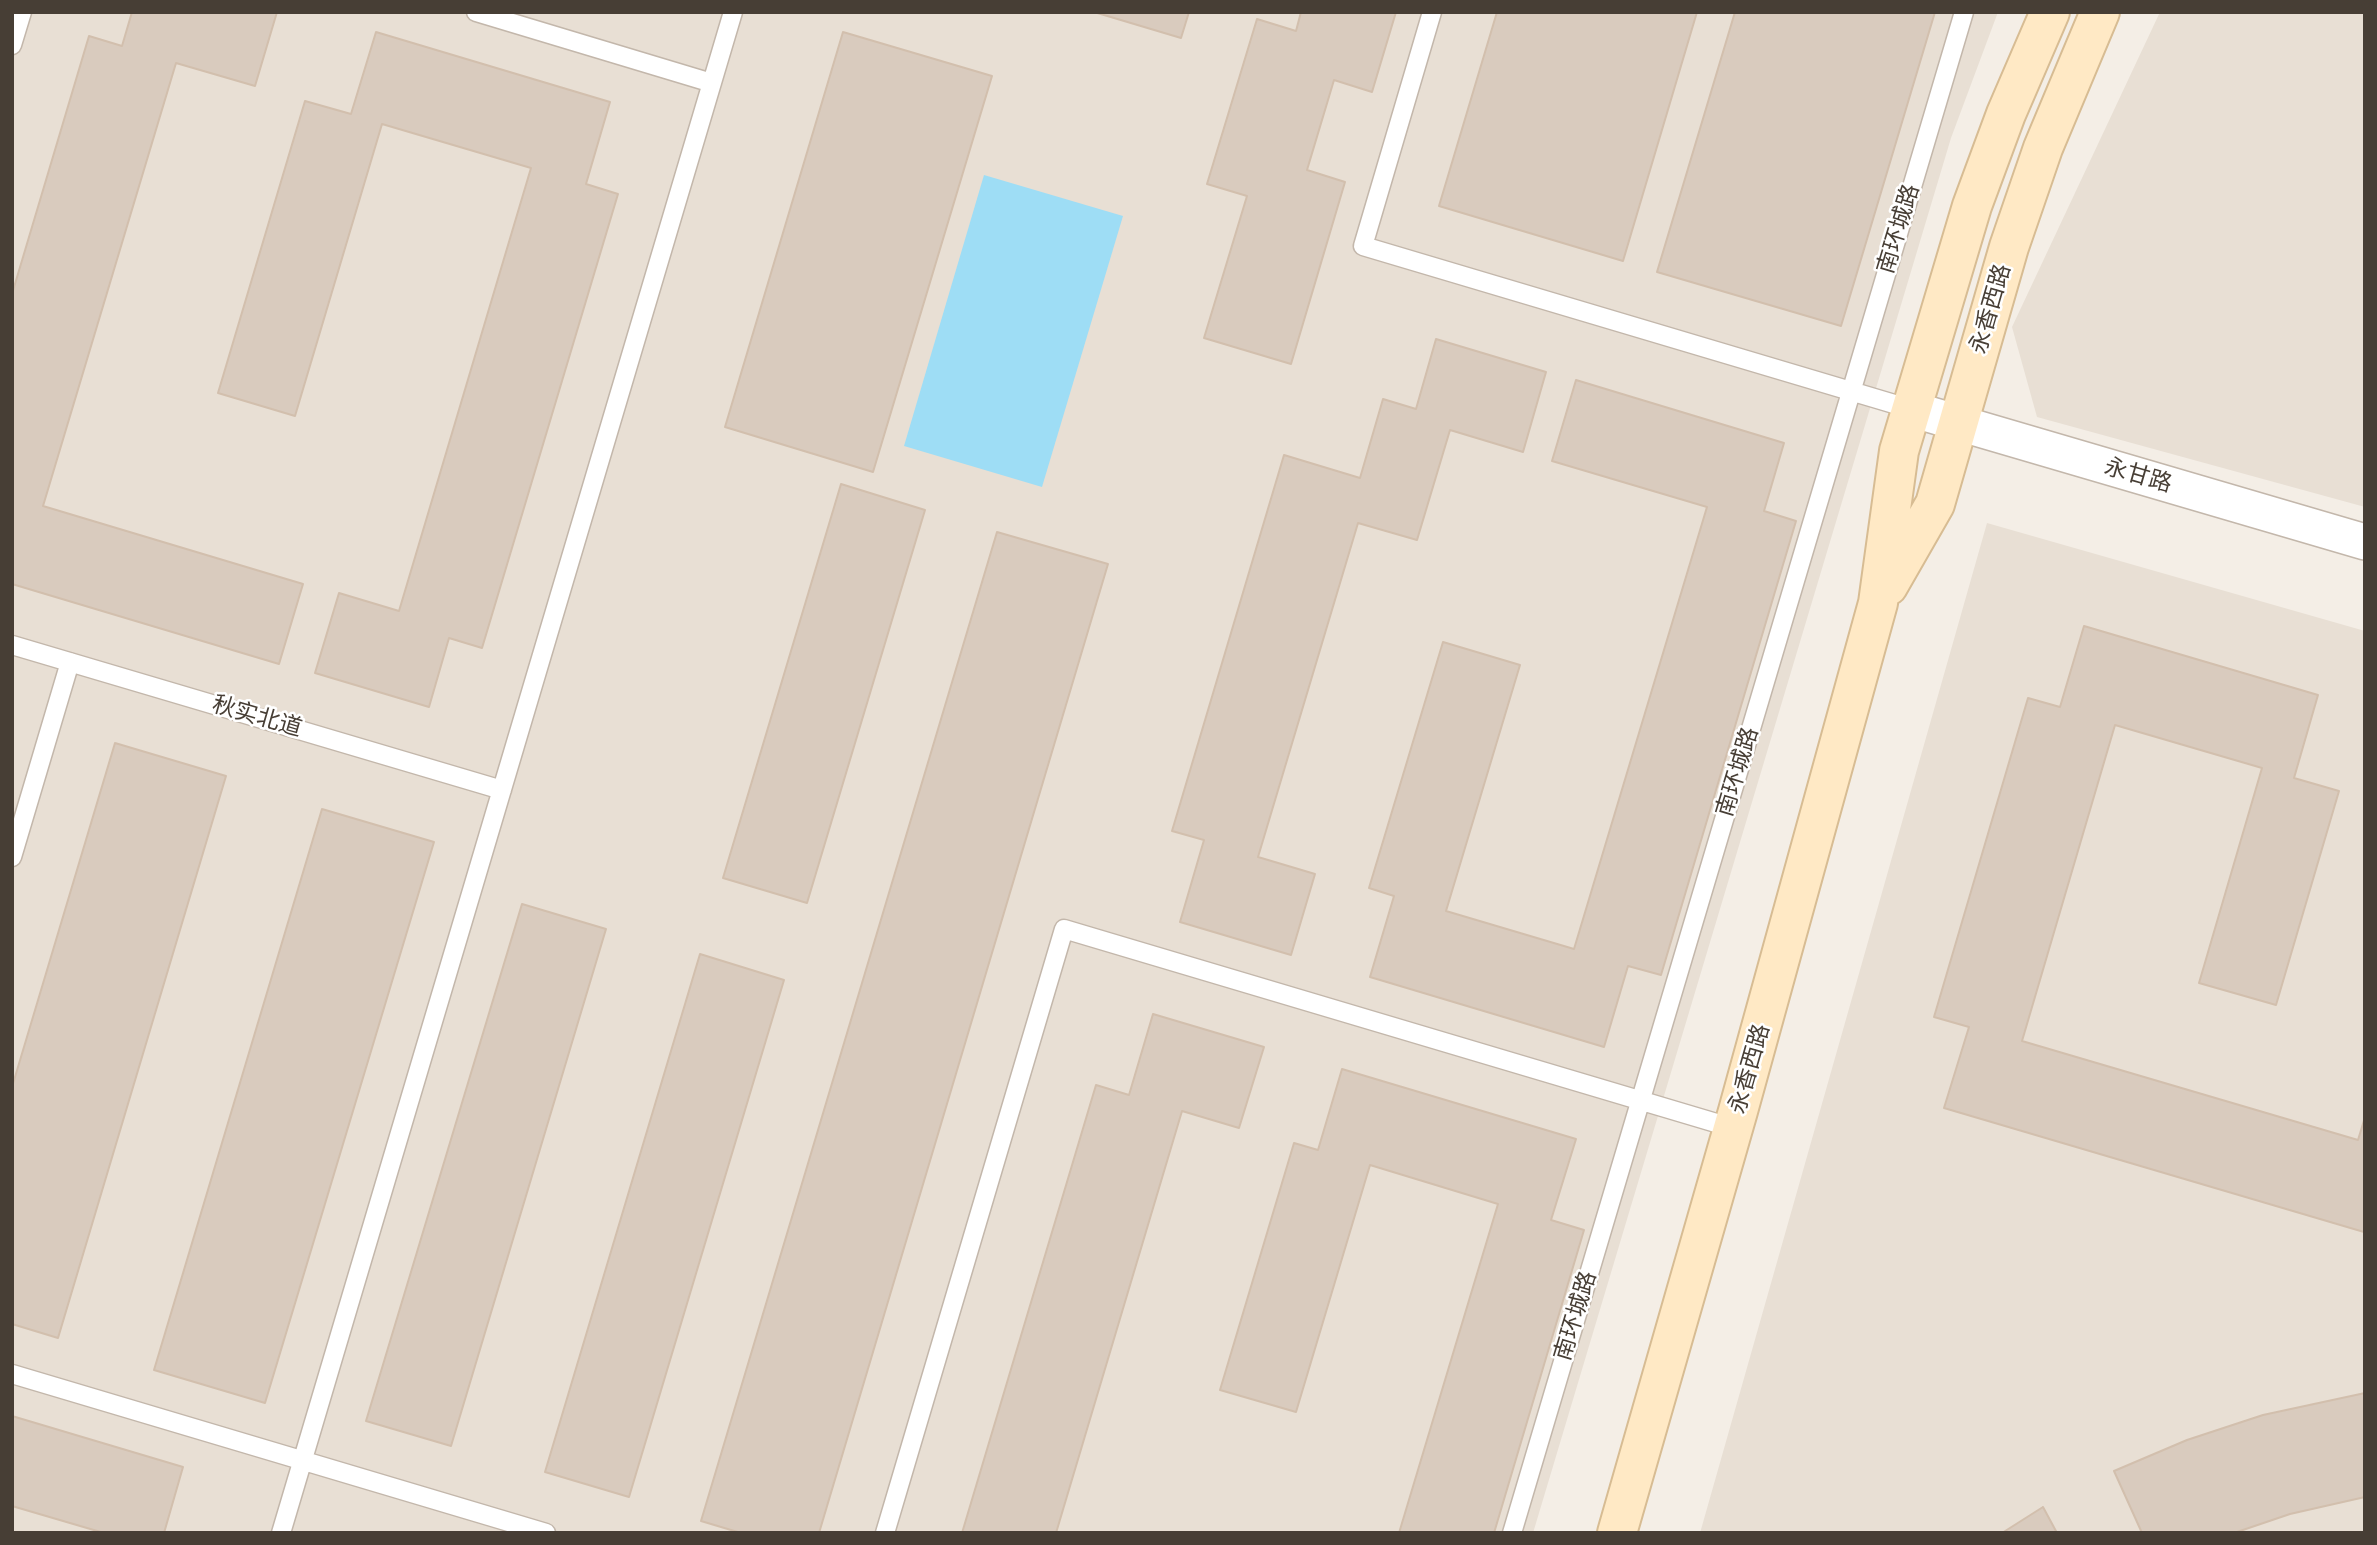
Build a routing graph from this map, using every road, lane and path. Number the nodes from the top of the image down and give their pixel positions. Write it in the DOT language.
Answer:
graph roads {
  1 [pos="22,12"];
  2 [pos="476,12"];
  3 [pos="733,12"];
  4 [pos="1432,12"];
  5 [pos="1964,12"];
  6 [pos="2050,12"];
  7 [pos="2100,12"];
  8 [pos="12,45"];
  9 [pos="712,83"];
  10 [pos="1851,391"];
  11 [pos="1911,409"];
  12 [pos="1958,423"];
  13 [pos="2365,542"];
  14 [pos="1878,603"];
  15 [pos="12,645"];
  16 [pos="70,662"];
  17 [pos="502,790"];
  18 [pos="12,857"];
  19 [pos="1640,1100"];
  20 [pos="1734,1128"];
  21 [pos="12,1374"];
  22 [pos="302,1460"];
  23 [pos="281,1533"];
  24 [pos="546,1533"];
  25 [pos="885,1533"];
  26 [pos="1512,1533"];
  27 [pos="1617,1533"];
  1 -- 8 [label="lane"];
  2 -- 9 [label="lane"];
  3 -- 9 [label="lane"];
  4 -- 10 [label="lane"];
  5 -- 10 [label="lane, 南环城路"];
  6 -- 11 [label="main road, 永香西路"];
  7 -- 12 [label="main road, 永香西路"];
  9 -- 17 [label="lane"];
  10 -- 11 [label="lane"];
  10 -- 19 [label="lane, 南环城路"];
  11 -- 12 [label="street, 永甘路"];
  11 -- 14 [label="main road, 永香西路"];
  12 -- 13 [label="street, 永甘路"];
  12 -- 14 [label="main road, 永香西路"];
  14 -- 20 [label="main road, 永香西路"];
  15 -- 16 [label="lane, 秋实北道"];
  16 -- 17 [label="lane, 秋实北道"];
  16 -- 18 [label="lane"];
  17 -- 22 [label="lane"];
  19 -- 20 [label="lane"];
  19 -- 25 [label="lane"];
  19 -- 26 [label="lane, 南环城路"];
  20 -- 27 [label="main road, 永香西路"];
  21 -- 22 [label="lane"];
  22 -- 23 [label="lane"];
  22 -- 24 [label="lane"];
}
